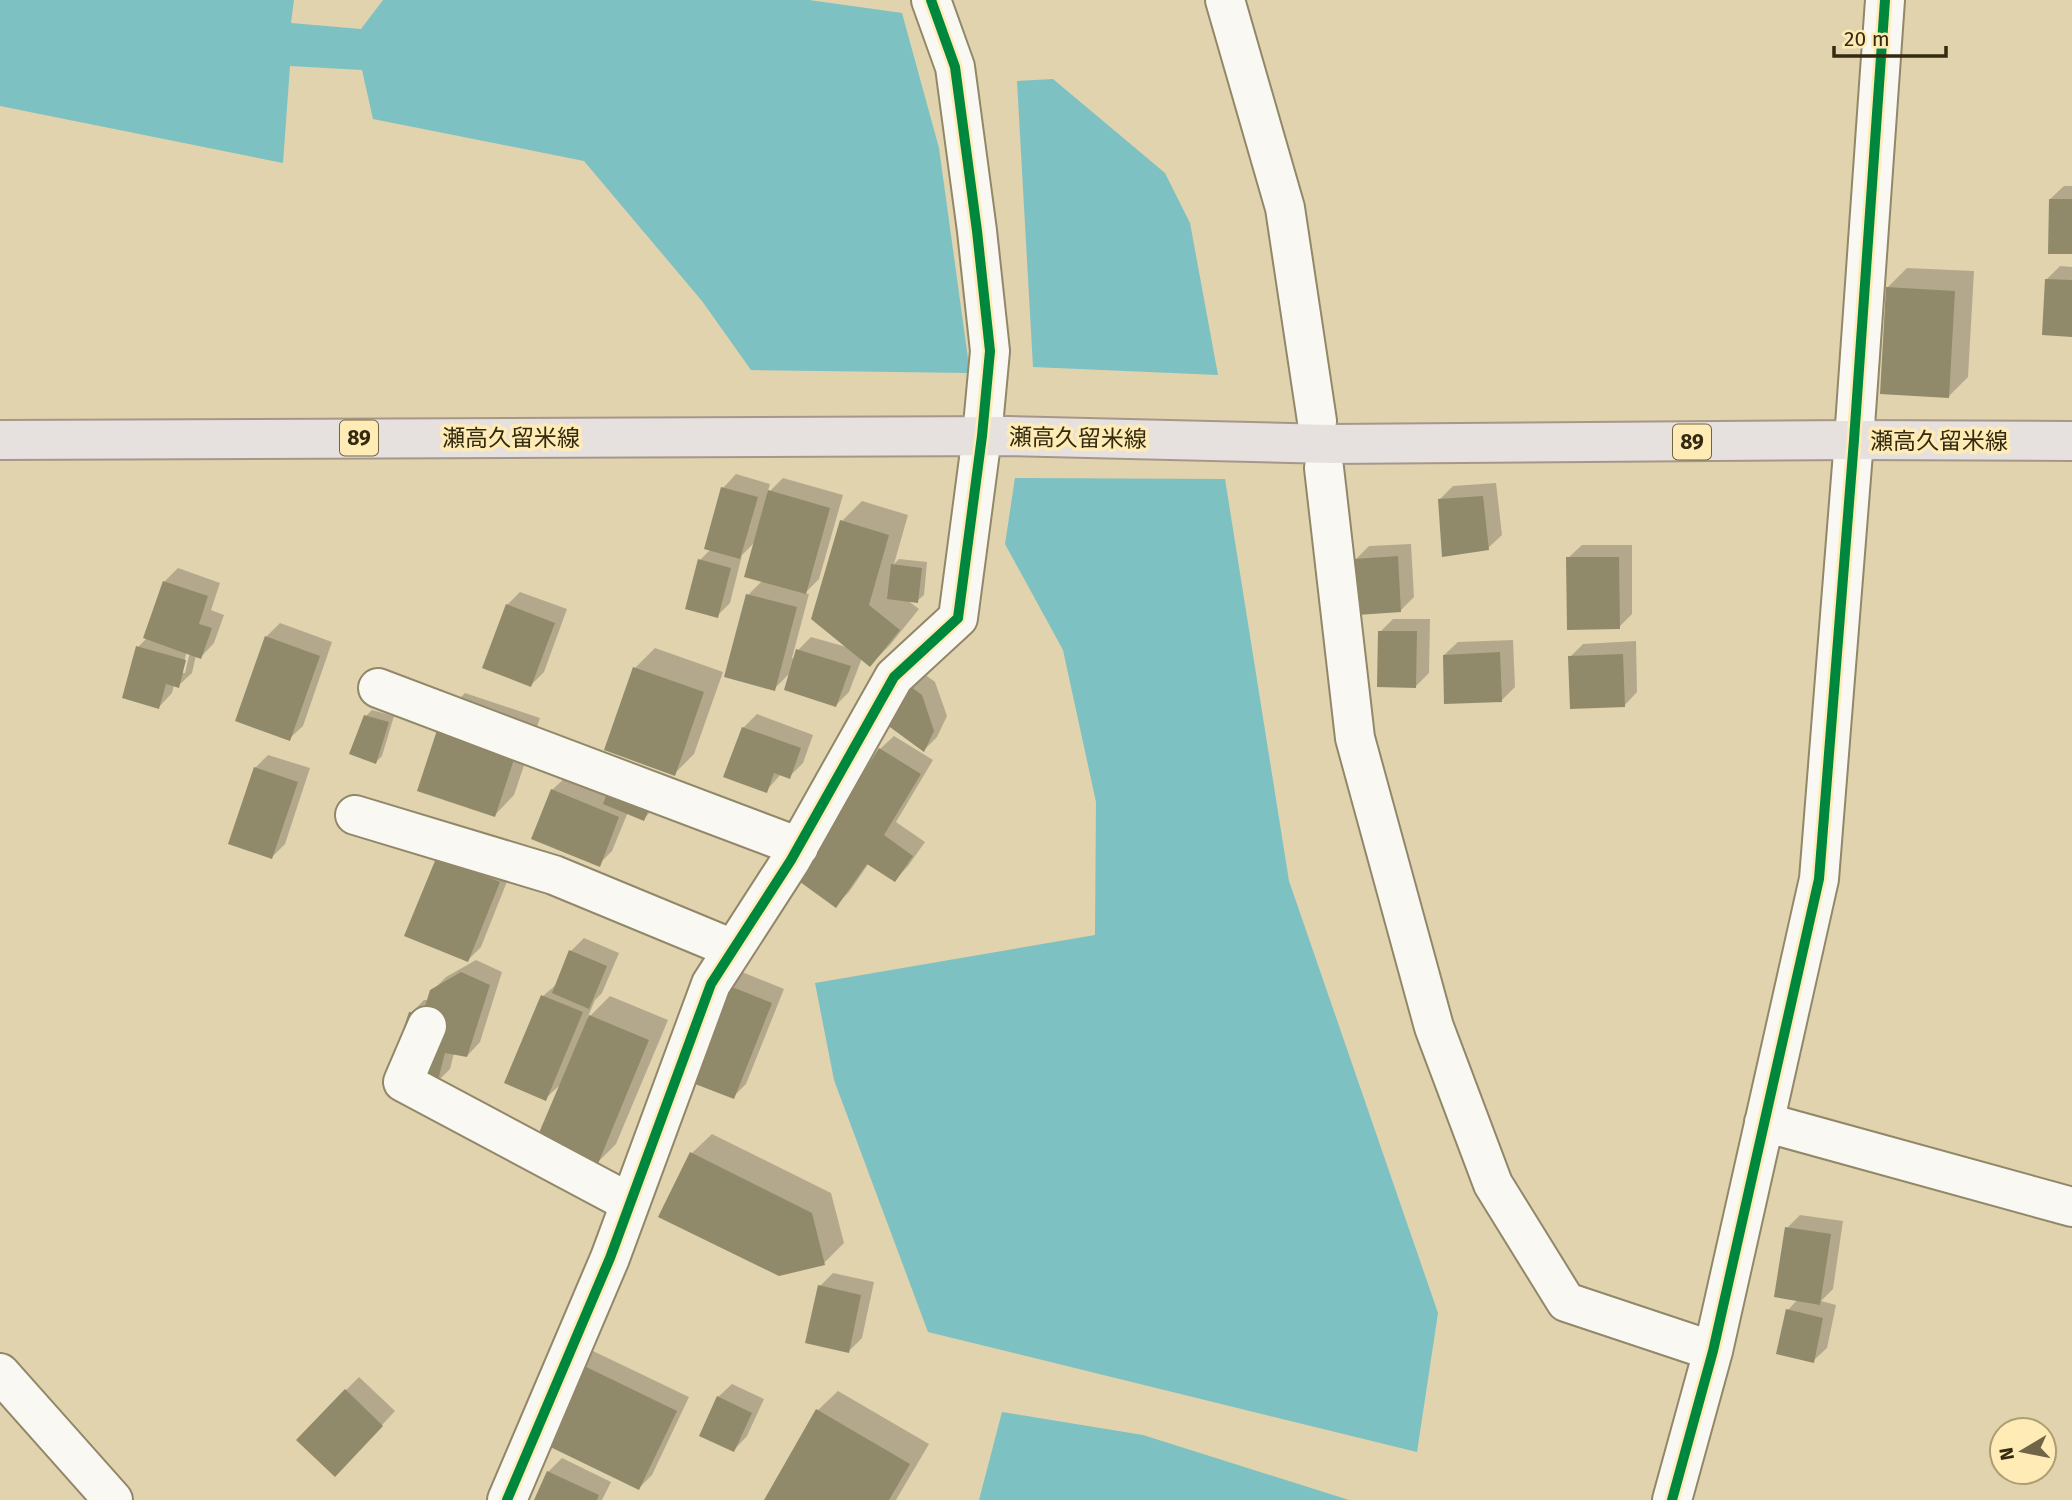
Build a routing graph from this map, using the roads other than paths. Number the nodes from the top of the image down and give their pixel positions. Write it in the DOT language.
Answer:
graph roads {
  1 [pos="931,0"];
  2 [pos="1885,0"];
  3 [pos="1220,2"];
  4 [pos="995,436"];
  5 [pos="0,440"];
  6 [pos="1854,440"];
  7 [pos="2072,442"];
  8 [pos="1318,444"];
  9 [pos="378,688"];
  10 [pos="355,815"];
  11 [pos="799,847"];
  12 [pos="733,949"];
  13 [pos="426,1026"];
  14 [pos="1765,1122"];
  15 [pos="630,1203"];
  16 [pos="2072,1207"];
  17 [pos="1713,1351"];
  18 [pos="0,1373"];
  19 [pos="113,1500"];
  20 [pos="507,1500"];
  21 [pos="1672,1500"];
  1 -- 4 [label="street"];
  2 -- 6 [label="street"];
  3 -- 8 [label="street"];
  4 -- 5 [label="main road, 瀬高久留米線 / 89"];
  4 -- 8 [label="main road, 瀬高久留米線 / 89"];
  4 -- 11 [label="street"];
  6 -- 7 [label="main road, 瀬高久留米線 / 89"];
  6 -- 8 [label="main road, 瀬高久留米線 / 89"];
  6 -- 14 [label="street"];
  8 -- 17 [label="street"];
  9 -- 11 [label="street"];
  10 -- 12 [label="street"];
  11 -- 12 [label="street"];
  12 -- 15 [label="street"];
  13 -- 15 [label="street"];
  14 -- 16 [label="street"];
  14 -- 17 [label="street"];
  15 -- 20 [label="street"];
  17 -- 21 [label="street"];
  18 -- 19 [label="street"];
}
